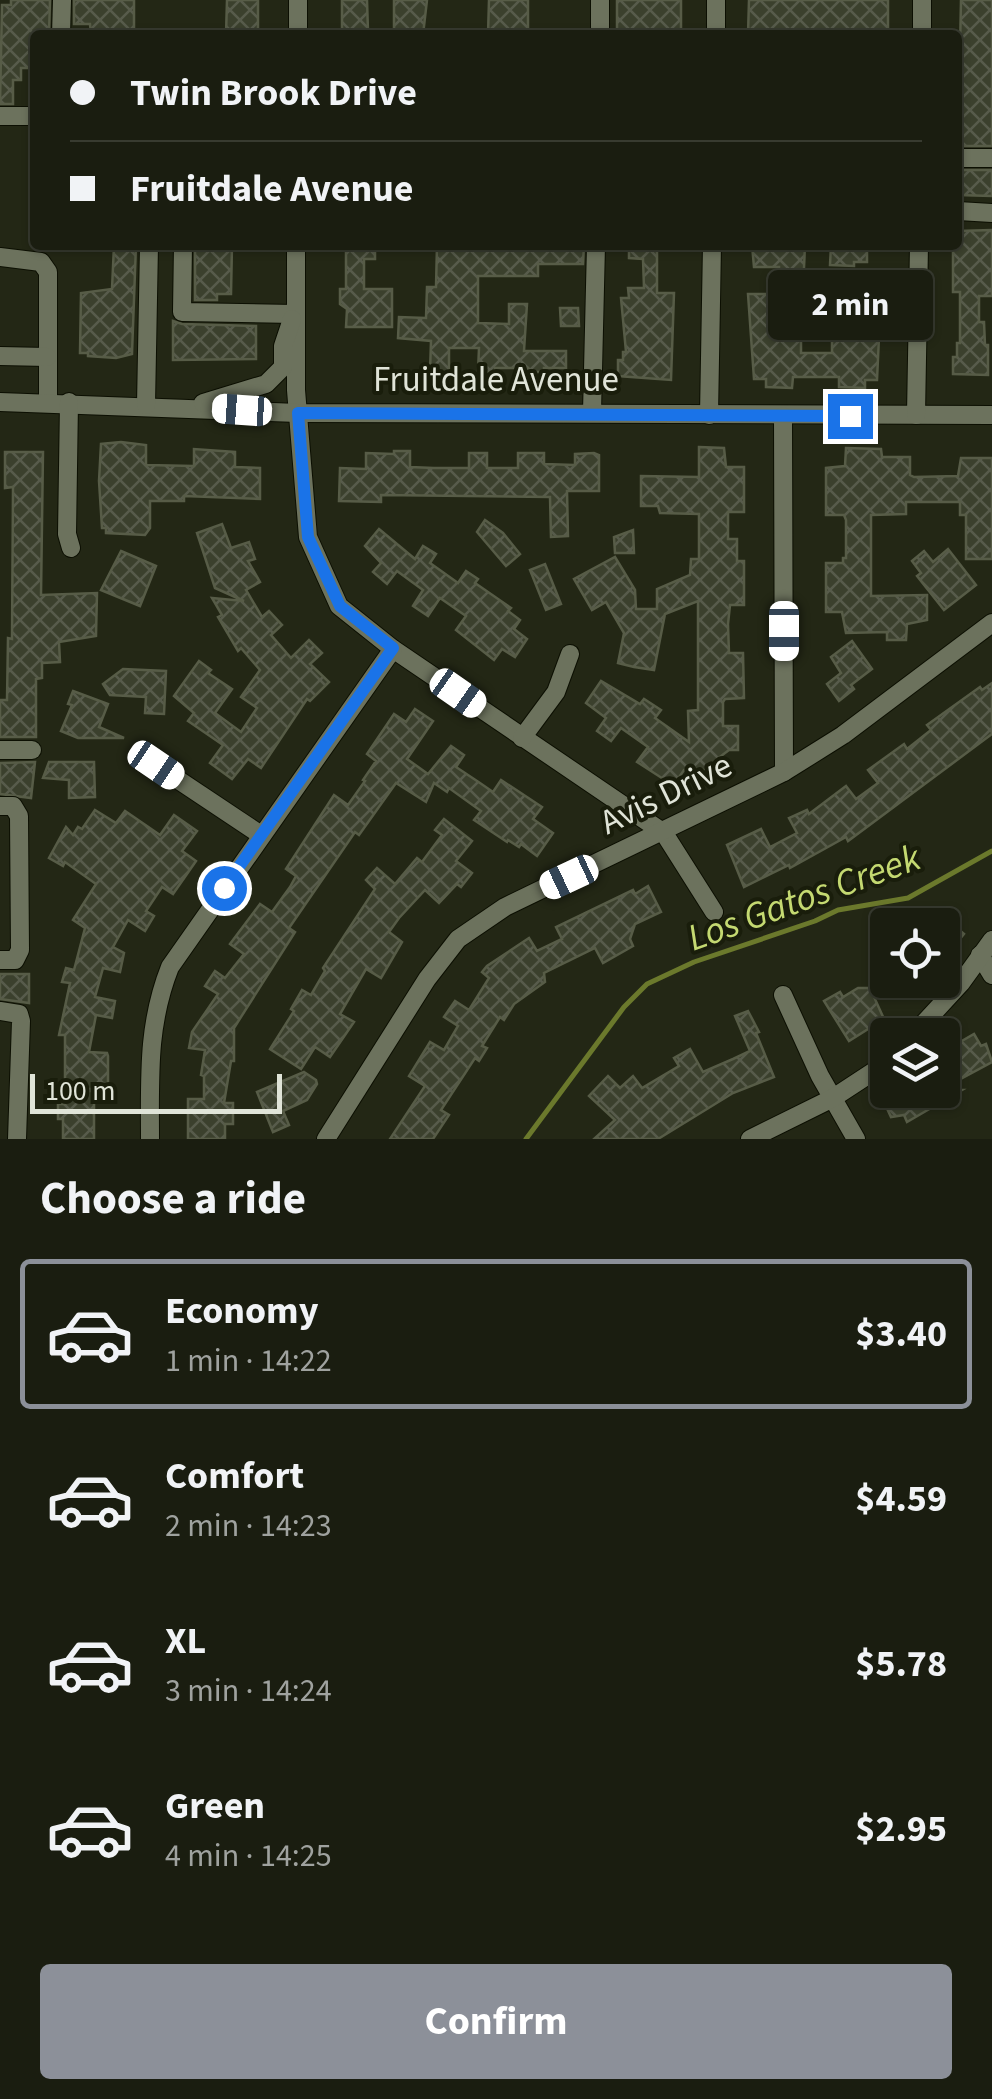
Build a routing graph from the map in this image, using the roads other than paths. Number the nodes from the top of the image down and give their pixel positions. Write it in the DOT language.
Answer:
graph roads {
  1 [pos="62,0"];
  2 [pos="298,0"];
  3 [pos="600,0"];
  4 [pos="716,0"];
  5 [pos="922,0"];
  6 [pos="61,30"];
  7 [pos="298,30"];
  8 [pos="600,30"];
  9 [pos="716,30"];
  10 [pos="922,30"];
  11 [pos="0,116"];
  12 [pos="30,116"];
  13 [pos="962,158"];
  14 [pos="992,158"];
  15 [pos="962,211"];
  16 [pos="992,212"];
  17 [pos="149,250"];
  18 [pos="184,250"];
  19 [pos="296,250"];
  20 [pos="596,250"];
  21 [pos="712,250"];
  22 [pos="920,250"];
  23 [pos="0,257"];
  24 [pos="294,314"];
  25 [pos="0,356"];
  26 [pos="47,357"];
  27 [pos="0,402"];
  28 [pos="48,402"];
  29 [pos="69,402"];
  30 [pos="146,405"];
  31 [pos="187,407"];
  32 [pos="592,412"];
  33 [pos="298,413"];
  34 [pos="710,415"];
  35 [pos="916,415"];
  36 [pos="783,416"];
  37 [pos="992,416"];
  38 [pos="71,548"];
  39 [pos="992,623"];
  40 [pos="393,648"];
  41 [pos="570,654"];
  42 [pos="522,738"];
  43 [pos="0,750"];
  44 [pos="32,750"];
  45 [pos="156,765"];
  46 [pos="784,772"];
  47 [pos="0,806"];
  48 [pos="664,832"];
  49 [pos="261,835"];
  50 [pos="714,912"];
  51 [pos="992,940"];
  52 [pos="980,956"];
  53 [pos="0,960"];
  54 [pos="992,975"];
  55 [pos="783,996"];
  56 [pos="0,1011"];
  57 [pos="928,1018"];
  58 [pos="870,1074"];
  59 [pos="833,1098"];
  60 [pos="17,1139"];
  61 [pos="150,1139"];
  62 [pos="326,1139"];
  63 [pos="750,1139"];
  64 [pos="856,1139"];
  1 -- 6 [label="street"];
  2 -- 7 [label="street"];
  3 -- 8 [label="street"];
  4 -- 9 [label="street"];
  5 -- 10 [label="street"];
  11 -- 12 [label="street"];
  13 -- 14 [label="street"];
  15 -- 16 [label="street"];
  17 -- 30 [label="street"];
  18 -- 24 [label="street"];
  19 -- 24 [label="street"];
  20 -- 32 [label="street"];
  21 -- 34 [label="street"];
  22 -- 35 [label="street"];
  23 -- 26 [label="street"];
  24 -- 31 [label="street"];
  24 -- 33 [label="street"];
  25 -- 26 [label="street"];
  26 -- 28 [label="street"];
  27 -- 28 [label="street, Fruitdale Avenue"];
  28 -- 29 [label="street, Fruitdale Avenue"];
  29 -- 30 [label="street, Fruitdale Avenue"];
  29 -- 38 [label="street"];
  30 -- 31 [label="street, Fruitdale Avenue"];
  31 -- 33 [label="street, Fruitdale Avenue"];
  32 -- 33 [label="street, Fruitdale Avenue"];
  32 -- 34 [label="street, Fruitdale Avenue"];
  33 -- 40 [label="street"];
  34 -- 36 [label="street, Fruitdale Avenue"];
  35 -- 36 [label="street, Fruitdale Avenue"];
  35 -- 37 [label="street, Fruitdale Avenue"];
  36 -- 46 [label="street"];
  39 -- 46 [label="street, Avis Drive"];
  40 -- 42 [label="street"];
  40 -- 49 [label="street"];
  41 -- 42 [label="street"];
  42 -- 48 [label="street"];
  43 -- 44 [label="street"];
  45 -- 49 [label="street"];
  46 -- 48 [label="street, Avis Drive"];
  47 -- 53 [label="street"];
  48 -- 50 [label="street"];
  48 -- 62 [label="street, Avis Drive"];
  49 -- 61 [label="street"];
  51 -- 52 [label="street"];
  52 -- 54 [label="street"];
  52 -- 57 [label="street"];
  55 -- 59 [label="street"];
  56 -- 60 [label="street"];
  58 -- 59 [label="street"];
  59 -- 63 [label="street"];
  59 -- 64 [label="street"];
}
